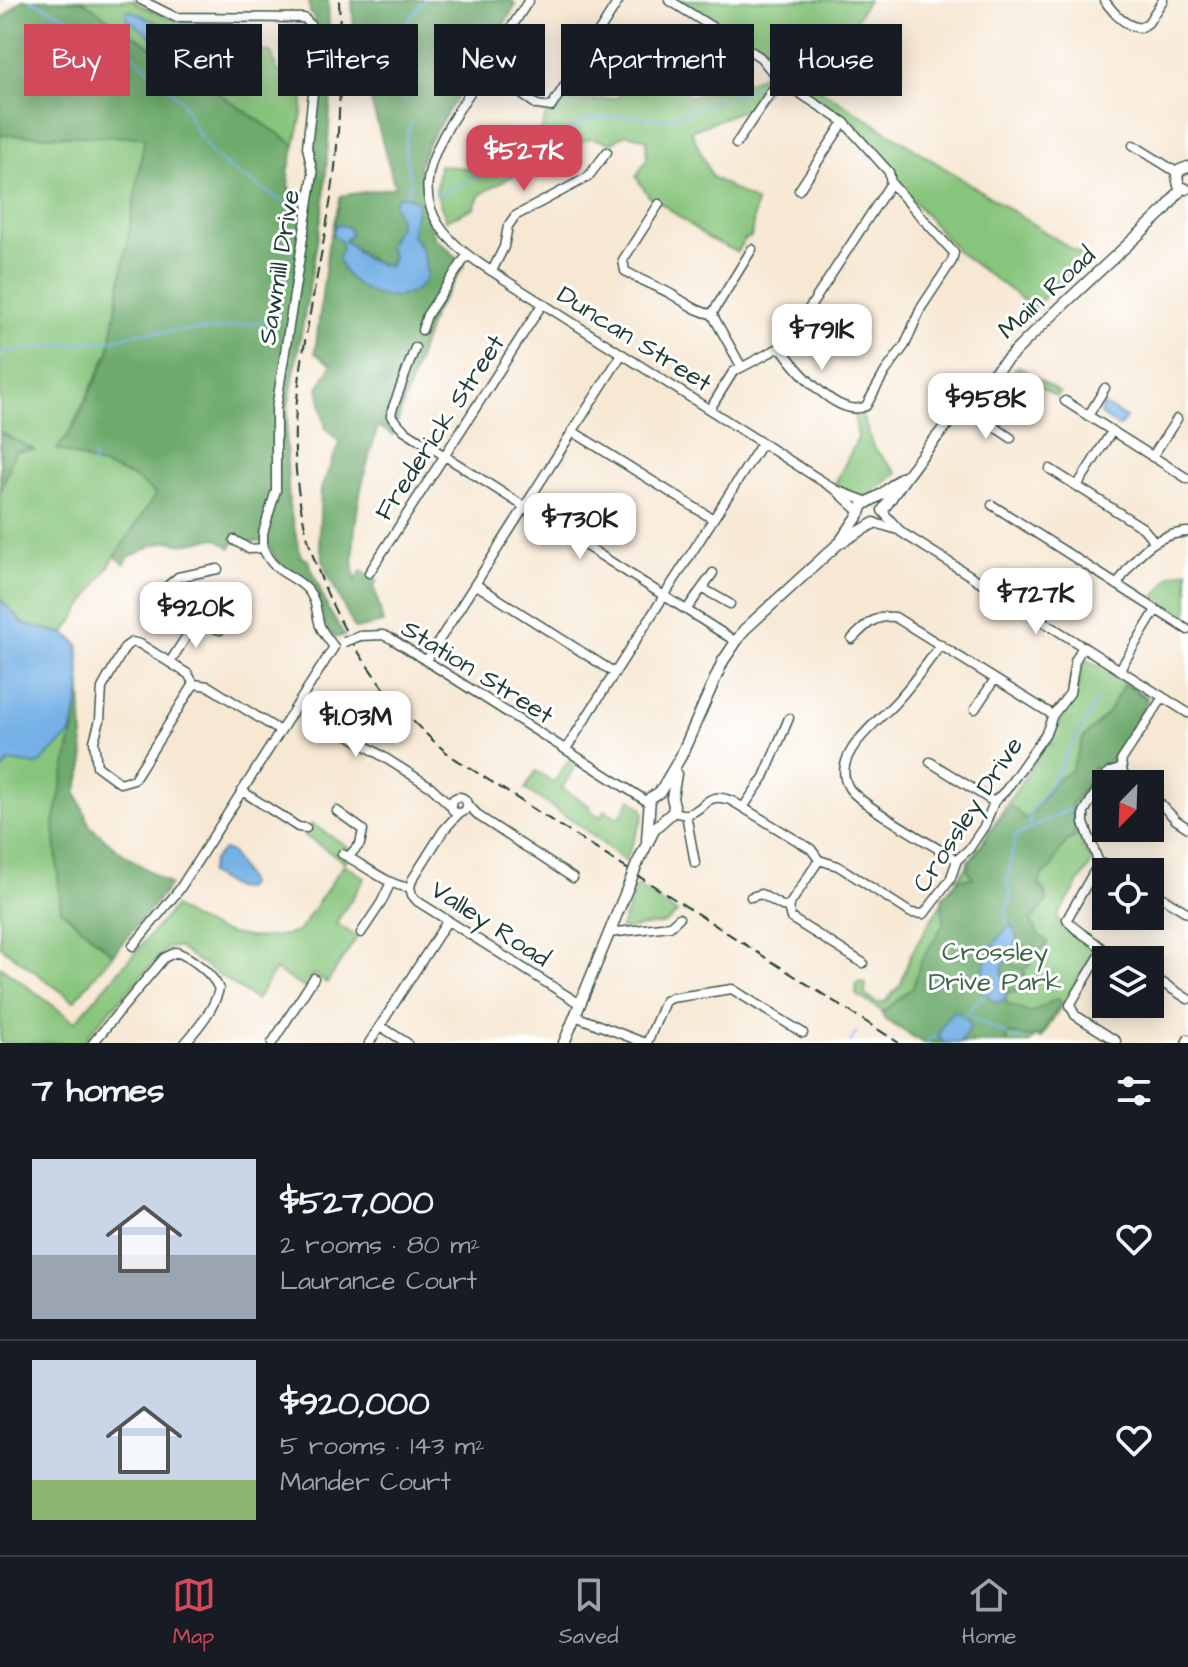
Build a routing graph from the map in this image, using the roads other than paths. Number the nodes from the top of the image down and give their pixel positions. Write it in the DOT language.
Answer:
graph roads {
  1 [pos="141,0"];
  2 [pos="528,0"];
  3 [pos="619,0"];
  4 [pos="669,0"];
  5 [pos="1104,0"];
  6 [pos="1163,0"];
  7 [pos="513,24"];
  8 [pos="604,24"];
  9 [pos="770,69"];
  10 [pos="561,91"];
  11 [pos="770,93"];
  12 [pos="467,96"];
  13 [pos="524,96"];
  14 [pos="804,96"];
  15 [pos="844,122"];
  16 [pos="736,144"];
  17 [pos="1133,145"];
  18 [pos="607,152"];
  19 [pos="1183,170"];
  20 [pos="891,183"];
  21 [pos="1185,188"];
  22 [pos="799,190"];
  23 [pos="659,204"];
  24 [pos="752,249"];
  25 [pos="467,255"];
  26 [pos="492,271"];
  27 [pos="543,303"];
  28 [pos="712,314"];
  29 [pos="422,330"];
  30 [pos="415,348"];
  31 [pos="782,349"];
  32 [pos="622,354"];
  33 [pos="741,366"];
  34 [pos="1105,388"];
  35 [pos="1065,401"];
  36 [pos="710,409"];
  37 [pos="978,416"];
  38 [pos="1088,416"];
  39 [pos="1177,419"];
  40 [pos="572,431"];
  41 [pos="1112,431"];
  42 [pos="1011,438"];
  43 [pos="762,443"];
  44 [pos="443,454"];
  45 [pos="1152,457"];
  46 [pos="912,468"];
  47 [pos="1050,469"];
  48 [pos="1188,479"];
  49 [pos="1077,486"];
  50 [pos="836,490"];
  51 [pos="869,501"];
  52 [pos="992,505"];
  53 [pos="523,507"];
  54 [pos="883,511"];
  55 [pos="860,513"];
  56 [pos="713,519"];
  57 [pos="875,523"];
  58 [pos="901,532"];
  59 [pos="1188,532"];
  60 [pos="234,540"];
  61 [pos="1154,541"];
  62 [pos="838,544"];
  63 [pos="263,548"];
  64 [pos="218,569"];
  65 [pos="369,573"];
  66 [pos="713,573"];
  67 [pos="475,584"];
  68 [pos="1117,585"];
  69 [pos="702,588"];
  70 [pos="164,589"];
  71 [pos="665,595"];
  72 [pos="730,604"];
  73 [pos="687,609"];
  74 [pos="1156,610"];
  75 [pos="220,630"];
  76 [pos="1188,630"];
  77 [pos="852,639"];
  78 [pos="735,641"];
  79 [pos="941,645"];
  80 [pos="1083,646"];
  81 [pos="334,647"];
  82 [pos="426,661"];
  83 [pos="170,662"];
  84 [pos="1120,669"];
  85 [pos="615,673"];
  86 [pos="995,679"];
  87 [pos="194,684"];
  88 [pos="1163,697"];
  89 [pos="298,703"];
  90 [pos="975,709"];
  91 [pos="1188,713"];
  92 [pos="1053,715"];
  93 [pos="789,718"];
  94 [pos="280,731"];
  95 [pos="566,749"];
  96 [pos="681,756"];
  97 [pos="930,762"];
  98 [pos="1120,769"];
  99 [pos="431,787"];
  100 [pos="242,791"];
  101 [pos="660,792"];
  102 [pos="672,798"];
  103 [pos="994,802"];
  104 [pos="744,806"];
  105 [pos="649,808"];
  106 [pos="1164,808"];
  107 [pos="458,809"];
  108 [pos="337,811"];
  109 [pos="673,812"];
  110 [pos="686,814"];
  111 [pos="662,819"];
  112 [pos="306,828"];
  113 [pos="1188,828"];
  114 [pos="647,840"];
  115 [pos="1097,858"];
  116 [pos="819,860"];
  117 [pos="957,860"];
  118 [pos="695,863"];
  119 [pos="1092,875"];
  120 [pos="573,878"];
  121 [pos="391,882"];
  122 [pos="410,887"];
  123 [pos="751,897"];
  124 [pos="1164,898"];
  125 [pos="788,907"];
  126 [pos="1188,913"];
  127 [pos="679,918"];
  128 [pos="448,920"];
  129 [pos="361,933"];
  130 [pos="609,933"];
  131 [pos="133,946"];
  132 [pos="1100,946"];
  133 [pos="863,963"];
  134 [pos="1092,968"];
  135 [pos="314,978"];
  136 [pos="1164,984"];
  137 [pos="1188,999"];
  138 [pos="580,1004"];
  139 [pos="575,1016"];
  140 [pos="380,1026"];
  141 [pos="803,1033"];
  142 [pos="1116,1041"];
  143 [pos="93,1043"];
  144 [pos="185,1043"];
  145 [pos="272,1043"];
  146 [pos="369,1043"];
  147 [pos="407,1043"];
  148 [pos="564,1043"];
  149 [pos="646,1043"];
  1 -- 63 [label="street, Sawmill Drive"];
  2 -- 7 [label="street"];
  3 -- 8 [label="street"];
  4 -- 9 [label="street"];
  5 -- 6 [label="street"];
  10 -- 13 [label="street"];
  11 -- 16 [label="street"];
  12 -- 25 [label="street, Duncan Street"];
  14 -- 15 [label="street"];
  15 -- 20 [label="street"];
  15 -- 22 [label="street"];
  17 -- 19 [label="street"];
  18 -- 26 [label="street"];
  19 -- 21 [label="main road"];
  20 -- 31 [label="street"];
  20 -- 31 [label="street"];
  21 -- 46 [label="main road, Main Road"];
  23 -- 28 [label="street"];
  24 -- 28 [label="street"];
  25 -- 26 [label="street, Duncan Street"];
  25 -- 29 [label="street"];
  26 -- 27 [label="street, Duncan Street"];
  27 -- 32 [label="street, Duncan Street"];
  27 -- 44 [label="street, Frederick Street"];
  28 -- 33 [label="street"];
  30 -- 44 [label="street"];
  31 -- 33 [label="street"];
  32 -- 36 [label="street, Duncan Street"];
  32 -- 40 [label="street"];
  33 -- 36 [label="street"];
  34 -- 38 [label="street"];
  35 -- 38 [label="street"];
  36 -- 43 [label="street, Duncan Street"];
  37 -- 42 [label="street"];
  38 -- 41 [label="street"];
  39 -- 45 [label="street"];
  40 -- 53 [label="street"];
  40 -- 56 [label="street"];
  41 -- 45 [label="street"];
  41 -- 49 [label="street"];
  43 -- 50 [label="street, Duncan Street"];
  43 -- 56 [label="street"];
  44 -- 53 [label="street"];
  44 -- 65 [label="street, Frederick Street"];
  45 -- 48 [label="street"];
  46 -- 51 [label="main road, Main Road"];
  46 -- 54 [label="main road, Main Road"];
  47 -- 49 [label="street"];
  49 -- 61 [label="street"];
  50 -- 51 [label="street, Duncan Street"];
  50 -- 55 [label="street, Duncan Street"];
  51 -- 54 [label="main road"];
  51 -- 55 [label="main road"];
  52 -- 68 [label="street"];
  53 -- 67 [label="street"];
  53 -- 71 [label="street"];
  54 -- 57 [label="main road"];
  54 -- 58 [label="street"];
  55 -- 57 [label="main road"];
  55 -- 62 [label="main road"];
  56 -- 71 [label="street"];
  57 -- 58 [label="street"];
  57 -- 62 [label="main road"];
  58 -- 80 [label="street"];
  59 -- 61 [label="street"];
  60 -- 63 [label="street"];
  61 -- 68 [label="street"];
  62 -- 78 [label="main road"];
  63 -- 81 [label="street"];
  64 -- 70 [label="street"];
  66 -- 69 [label="street"];
  67 -- 82 [label="street"];
  67 -- 85 [label="street"];
  68 -- 74 [label="street"];
  69 -- 72 [label="street"];
  69 -- 73 [label="street"];
  71 -- 73 [label="street"];
  71 -- 85 [label="street"];
  73 -- 78 [label="street"];
  74 -- 76 [label="street"];
  74 -- 84 [label="street"];
  75 -- 83 [label="street"];
  77 -- 79 [label="street"];
  78 -- 96 [label="main road"];
  79 -- 86 [label="street"];
  79 -- 117 [label="street"];
  80 -- 84 [label="street"];
  80 -- 92 [label="street, Crossley Drive"];
  81 -- 82 [label="street, Station Street, bridge"];
  81 -- 89 [label="street"];
  82 -- 95 [label="street, Station Street"];
  83 -- 87 [label="street"];
  83 -- 87 [label="street"];
  84 -- 88 [label="street"];
  85 -- 95 [label="street"];
  86 -- 90 [label="street"];
  86 -- 92 [label="street"];
  87 -- 94 [label="street"];
  88 -- 91 [label="street"];
  88 -- 98 [label="street"];
  89 -- 94 [label="street"];
  89 -- 99 [label="street"];
  92 -- 103 [label="street, Crossley Drive"];
  93 -- 104 [label="street"];
  94 -- 100 [label="street"];
  95 -- 105 [label="street, Station Street"];
  96 -- 101 [label="main road"];
  96 -- 102 [label="main road"];
  97 -- 103 [label="street"];
  98 -- 115 [label="street"];
  99 -- 107 [label="street"];
  99 -- 107 [label="street"];
  100 -- 112 [label="street"];
  100 -- 131 [label="street"];
  101 -- 102 [label="main road"];
  101 -- 105 [label="main road"];
  102 -- 109 [label="main road"];
  103 -- 117 [label="street, Crossley Drive"];
  104 -- 110 [label="street, Crossley Drive"];
  104 -- 116 [label="street, Crossley Drive"];
  105 -- 111 [label="main road"];
  105 -- 114 [label="main road"];
  106 -- 113 [label="street"];
  107 -- 120 [label="street"];
  107 -- 122 [label="street"];
  108 -- 121 [label="street, Valley Road"];
  109 -- 110 [label="street"];
  109 -- 111 [label="main road"];
  110 -- 118 [label="street"];
  111 -- 114 [label="main road"];
  114 -- 130 [label="main road, bridge"];
  116 -- 117 [label="street, Crossley Drive"];
  116 -- 125 [label="street"];
  119 -- 132 [label="street"];
  121 -- 122 [label="street, Valley Road"];
  121 -- 129 [label="street"];
  122 -- 128 [label="street, Valley Road"];
  123 -- 125 [label="street"];
  124 -- 126 [label="street"];
  125 -- 133 [label="street"];
  127 -- 130 [label="street"];
  128 -- 138 [label="street, Valley Road"];
  128 -- 140 [label="street"];
  130 -- 138 [label="main road"];
  134 -- 142 [label="street"];
  135 -- 145 [label="street"];
  136 -- 137 [label="street"];
  138 -- 139 [label="main road"];
  139 -- 148 [label="main road"];
  139 -- 149 [label="street"];
  140 -- 146 [label="street"];
  140 -- 147 [label="street"];
  141 -- 149 [label="street"];
  143 -- 144 [label="street"];
}
